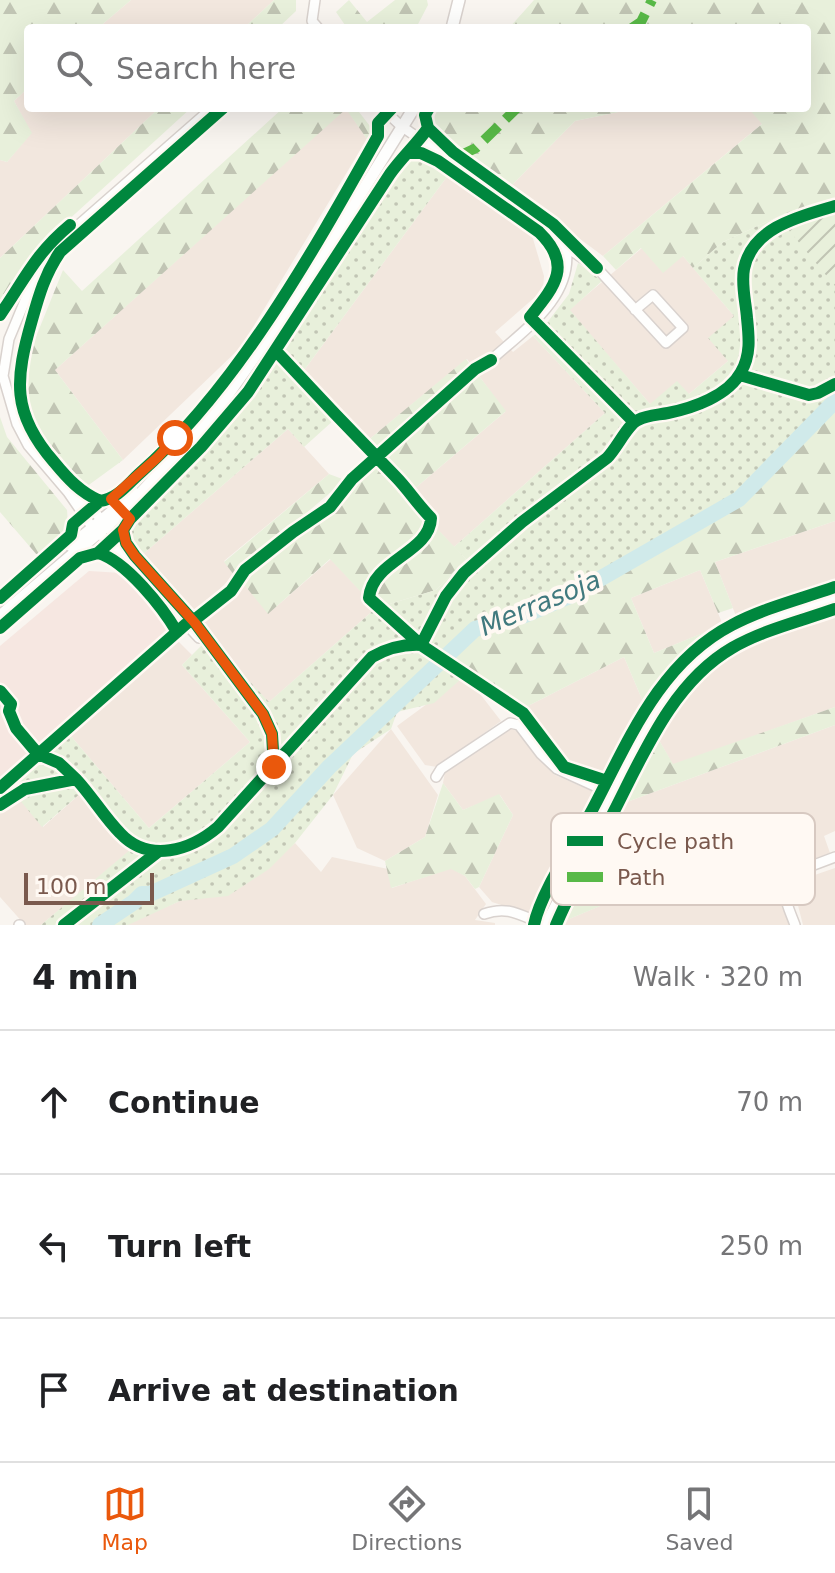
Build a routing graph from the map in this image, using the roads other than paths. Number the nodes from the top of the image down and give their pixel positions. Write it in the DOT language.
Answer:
graph roads {
  1 [pos="315,0"];
  2 [pos="459,0"];
  3 [pos="312,24"];
  4 [pos="453,24"];
  5 [pos="207,112"];
  6 [pos="386,112"];
  7 [pos="411,112"];
  8 [pos="401,126"];
  9 [pos="566,247"];
  10 [pos="635,310"];
  11 [pos="2,358"];
  12 [pos="491,360"];
  13 [pos="68,492"];
  14 [pos="105,522"];
  15 [pos="95,531"];
  16 [pos="139,570"];
  17 [pos="835,598"];
  18 [pos="0,607"];
  19 [pos="0,616"];
  20 [pos="199,638"];
  21 [pos="436,777"];
  22 [pos="612,794"];
  23 [pos="602,813"];
  24 [pos="835,857"];
  25 [pos="815,865"];
  26 [pos="555,905"];
  27 [pos="788,905"];
  28 [pos="484,914"];
  29 [pos="545,925"];
  30 [pos="795,925"];
  1 -- 3 [label="street"];
  2 -- 4 [label="street"];
  5 -- 11 [label="street"];
  6 -- 8 [label="street"];
  7 -- 8 [label="street"];
  8 -- 9 [label="street"];
  8 -- 14 [label="street"];
  9 -- 10 [label="street"];
  9 -- 12 [label="street"];
  10 -- 10 [label="street"];
  11 -- 13 [label="street"];
  13 -- 14 [label="street"];
  13 -- 15 [label="street"];
  14 -- 15 [label="street"];
  14 -- 16 [label="street"];
  15 -- 16 [label="street"];
  15 -- 18 [label="street"];
  15 -- 19 [label="street"];
  16 -- 20 [label="street"];
  17 -- 22 [label="street"];
  21 -- 22 [label="street"];
  22 -- 23 [label="street"];
  24 -- 25 [label="street"];
  26 -- 29 [label="street"];
  27 -- 30 [label="street"];
  28 -- 29 [label="street"];
}
